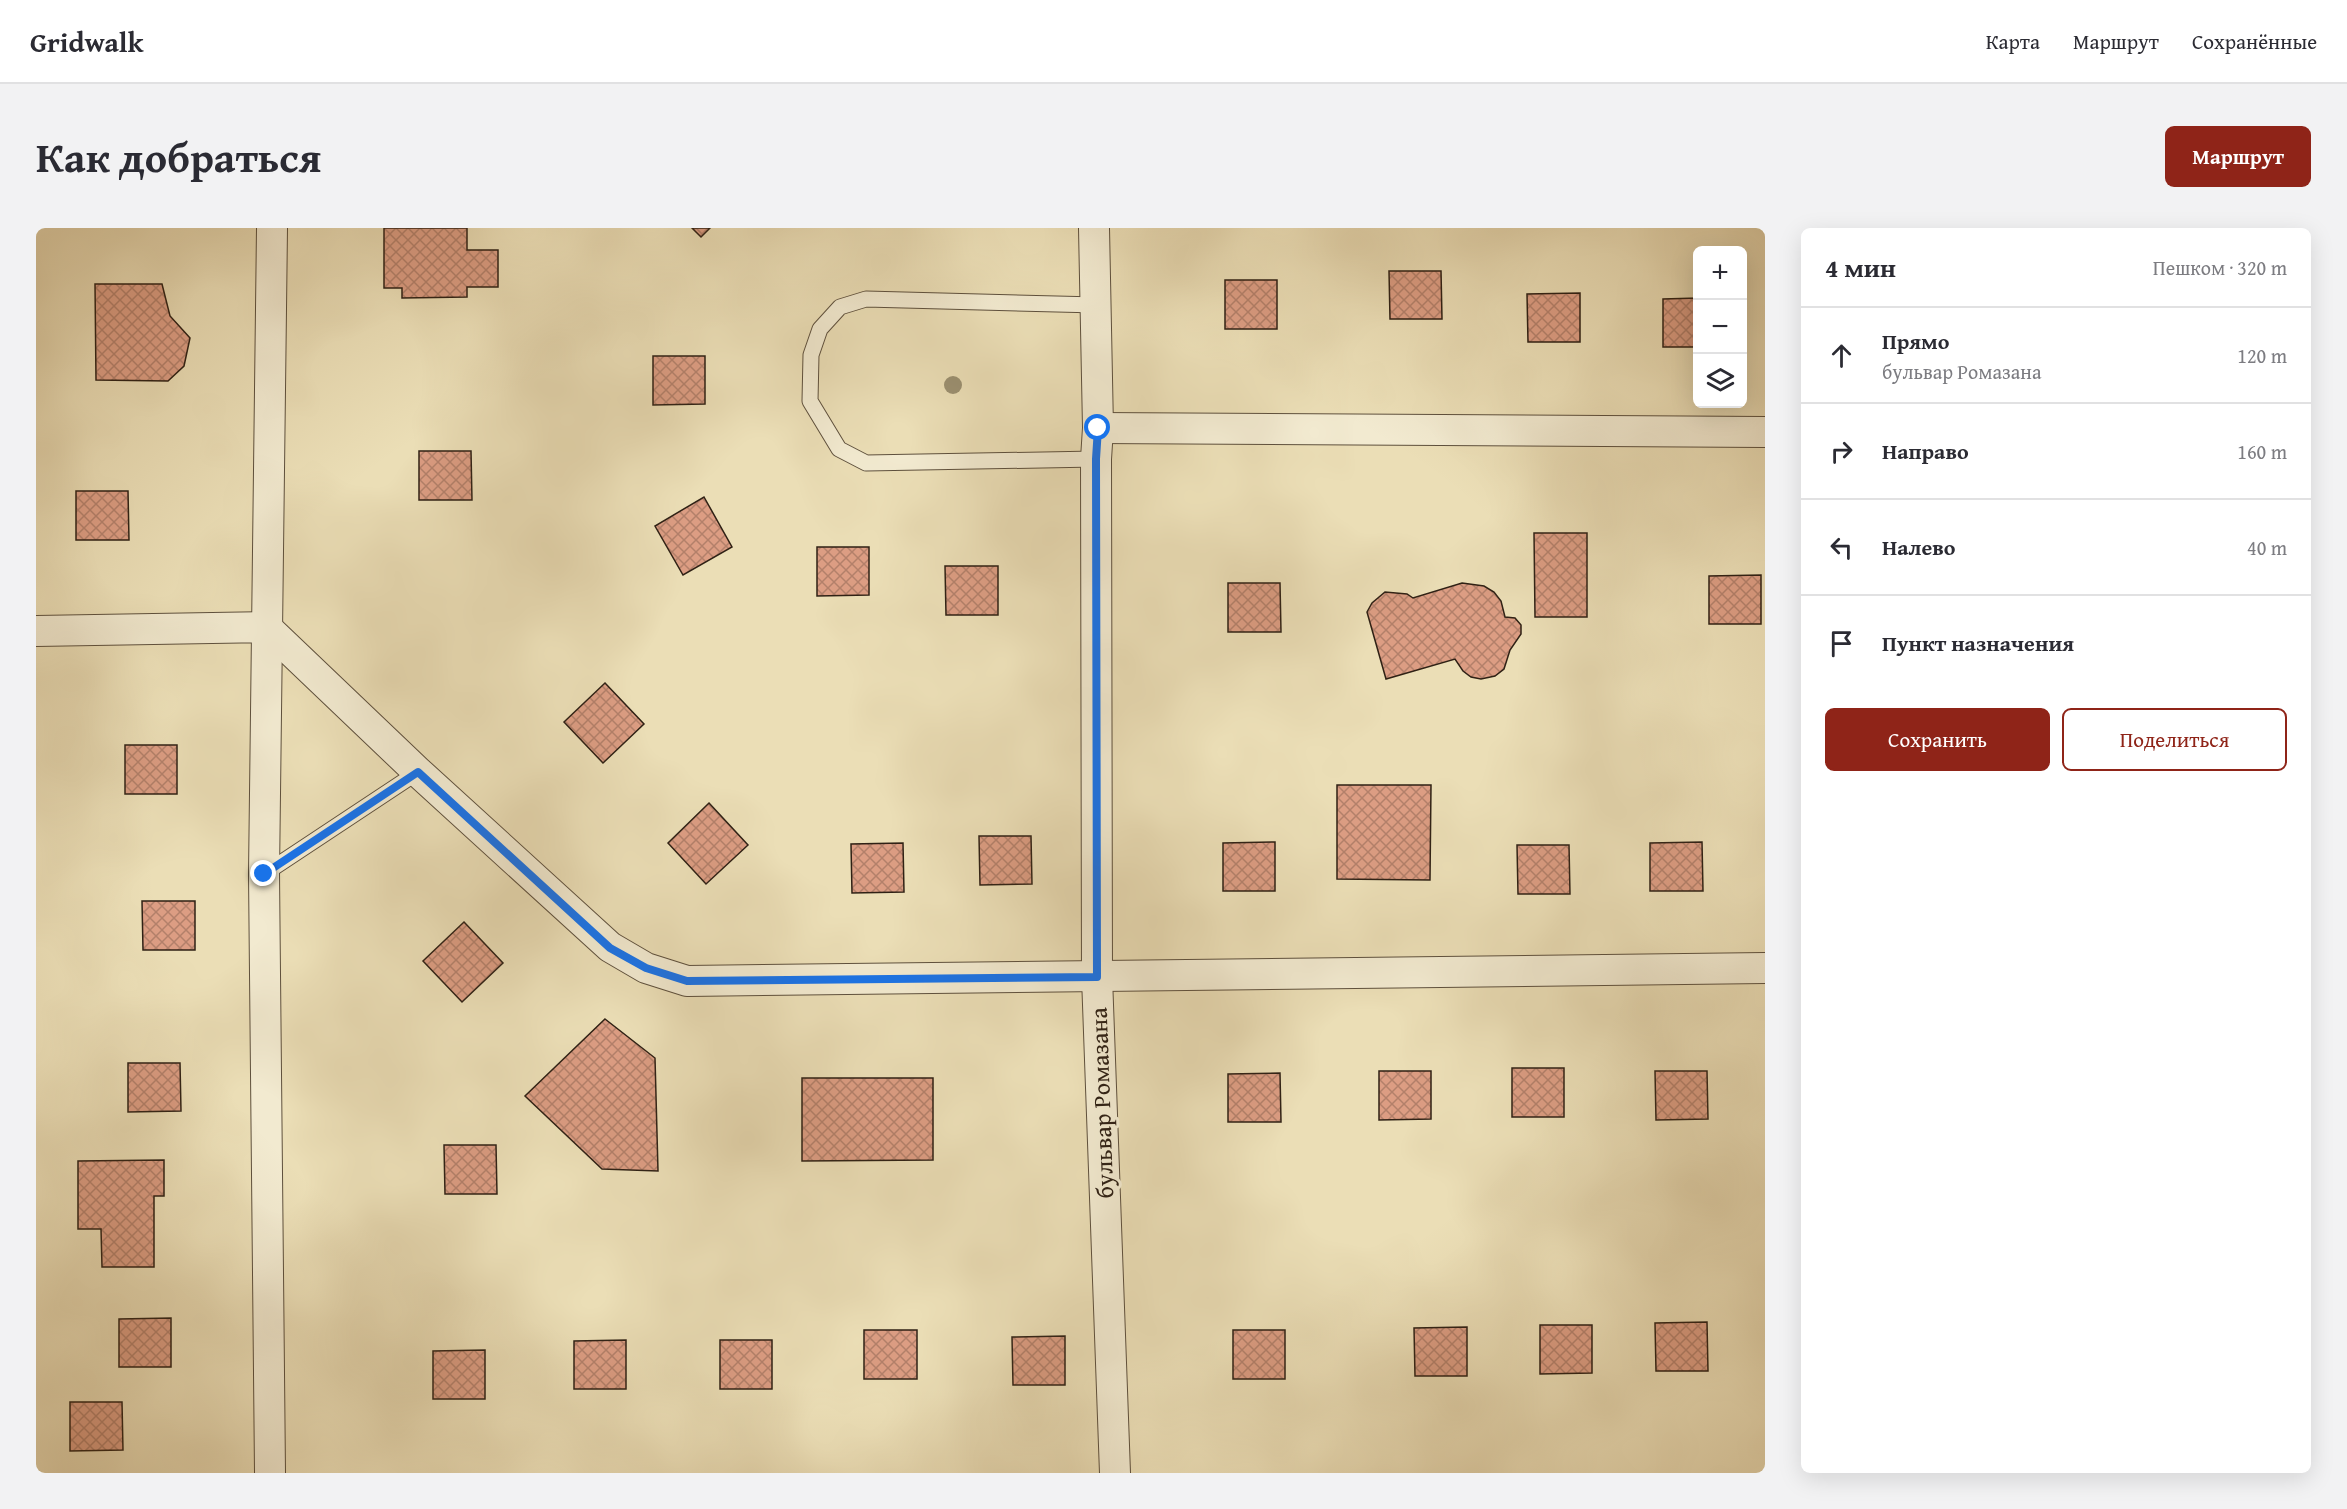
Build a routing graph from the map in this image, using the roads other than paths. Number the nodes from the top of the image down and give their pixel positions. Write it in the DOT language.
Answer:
graph roads {
  1 [pos="272,228"];
  2 [pos="1094,228"];
  3 [pos="1097,305"];
  4 [pos="1098,428"];
  5 [pos="1765,432"];
  6 [pos="1096,459"];
  7 [pos="266,627"];
  8 [pos="36,631"];
  9 [pos="418,772"];
  10 [pos="264,874"];
  11 [pos="1765,968"];
  12 [pos="1097,977"];
  13 [pos="270,1473"];
  14 [pos="1115,1473"];
  1 -- 7 [label="street"];
  2 -- 3 [label="street, бульвар Ромазана"];
  3 -- 4 [label="street, бульвар Ромазана"];
  3 -- 6 [label="lane"];
  4 -- 5 [label="street"];
  4 -- 6 [label="street, бульвар Ромазана"];
  6 -- 12 [label="street, бульвар Ромазана"];
  7 -- 8 [label="street"];
  7 -- 9 [label="street"];
  7 -- 10 [label="street"];
  9 -- 10 [label="lane"];
  9 -- 12 [label="street"];
  10 -- 13 [label="street"];
  11 -- 12 [label="street"];
  12 -- 14 [label="street, бульвар Ромазана"];
}
